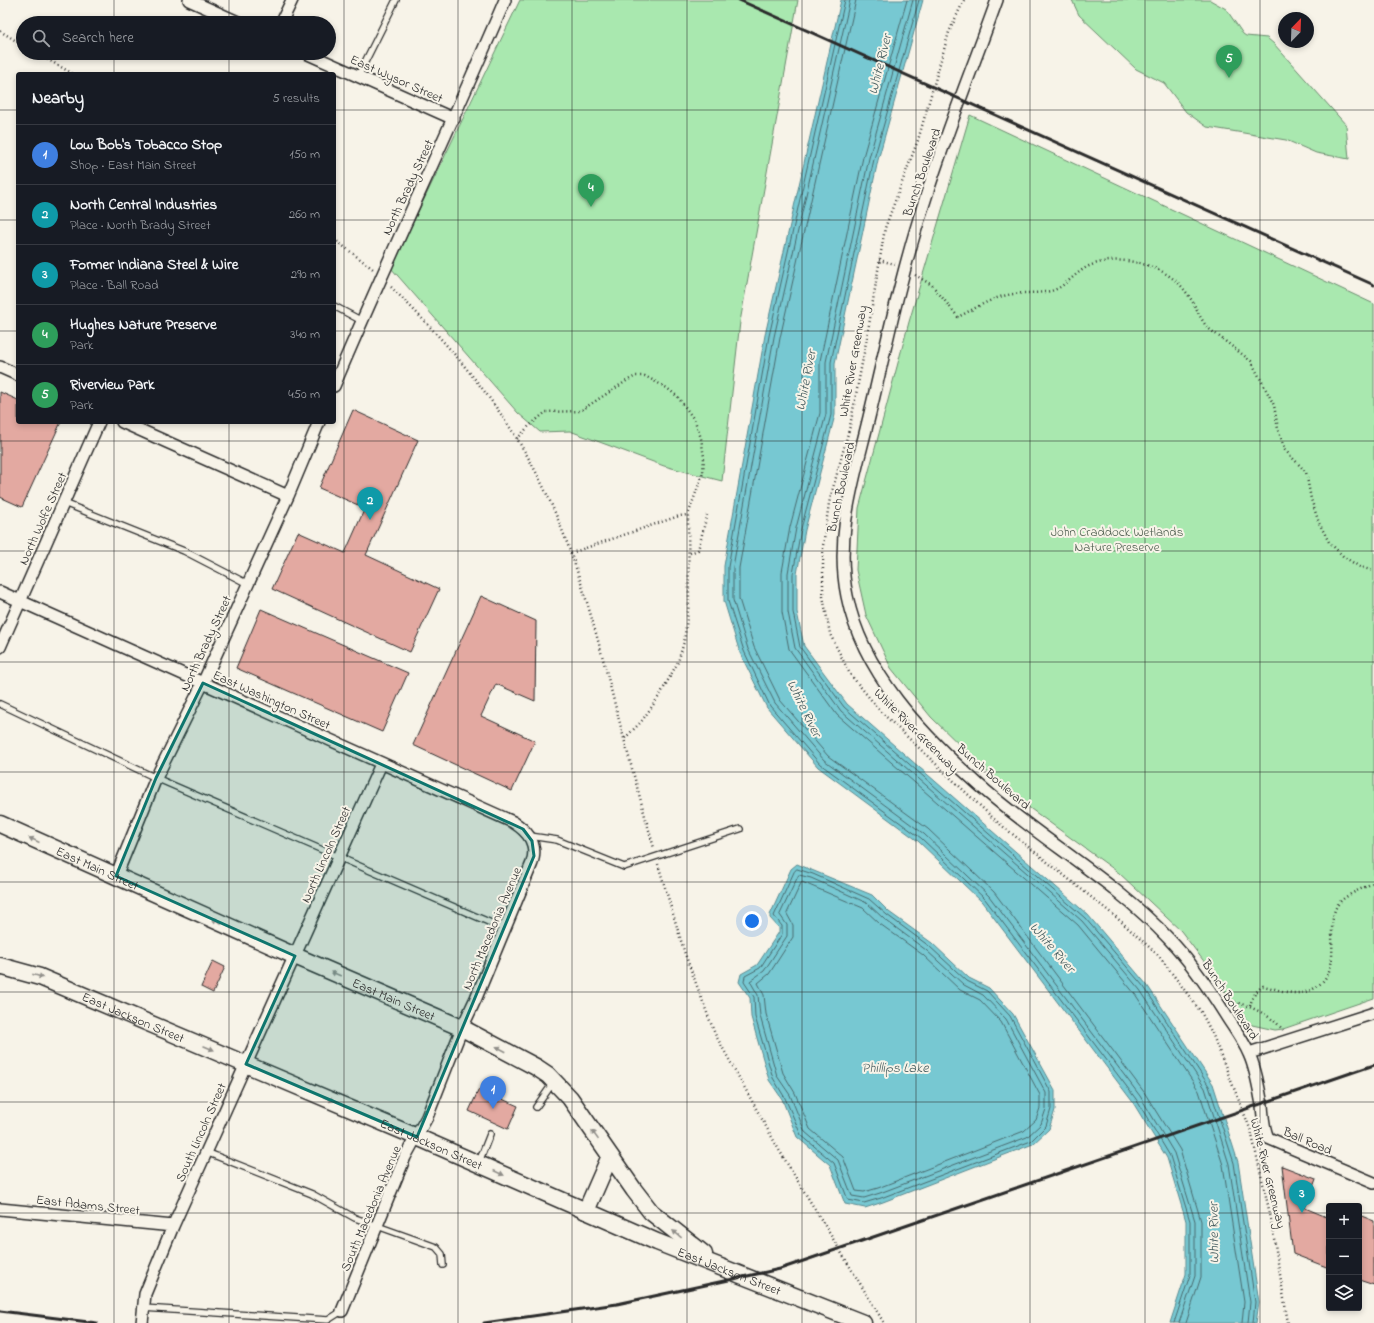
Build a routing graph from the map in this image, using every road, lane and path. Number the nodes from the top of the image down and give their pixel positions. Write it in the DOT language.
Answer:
graph roads {
  1 [pos="189,0"];
  2 [pos="292,0"];
  3 [pos="396,0"];
  4 [pos="505,0"];
  5 [pos="964,0"];
  6 [pos="997,0"];
  7 [pos="224,16"];
  8 [pos="284,16"];
  9 [pos="0,31"];
  10 [pos="16,41"];
  11 [pos="49,60"];
  12 [pos="322,60"];
  13 [pos="70,72"];
  14 [pos="358,76"];
  15 [pos="454,120"];
  16 [pos="336,241"];
  17 [pos="880,260"];
  18 [pos="906,270"];
  19 [pos="381,278"];
  20 [pos="336,307"];
  21 [pos="362,321"];
  22 [pos="0,367"];
  23 [pos="16,374"];
  24 [pos="336,381"];
  25 [pos="99,424"];
  26 [pos="126,424"];
  27 [pos="318,424"];
  28 [pos="517,439"];
  29 [pos="288,496"];
  30 [pos="64,503"];
  31 [pos="688,515"];
  32 [pos="707,515"];
  33 [pos="571,552"];
  34 [pos="690,553"];
  35 [pos="1374,571"];
  36 [pos="248,584"];
  37 [pos="0,592"];
  38 [pos="21,601"];
  39 [pos="0,647"];
  40 [pos="203,683"];
  41 [pos="0,704"];
  42 [pos="624,739"];
  43 [pos="381,764"];
  44 [pos="156,778"];
  45 [pos="0,824"];
  46 [pos="740,829"];
  47 [pos="530,836"];
  48 [pos="656,856"];
  49 [pos="339,858"];
  50 [pos="116,876"];
  51 [pos="1374,882"];
  52 [pos="505,930"];
  53 [pos="295,956"];
  54 [pos="4,966"];
  55 [pos="1219,1004"];
  56 [pos="1250,1006"];
  57 [pos="1201,1012"];
  58 [pos="1374,1013"];
  59 [pos="462,1028"];
  60 [pos="1289,1042"];
  61 [pos="1249,1053"];
  62 [pos="246,1064"];
  63 [pos="554,1082"];
  64 [pos="536,1107"];
  65 [pos="490,1134"];
  66 [pos="417,1137"];
  67 [pos="206,1152"];
  68 [pos="610,1156"];
  69 [pos="478,1164"];
  70 [pos="1374,1183"];
  71 [pos="0,1209"];
  72 [pos="586,1211"];
  73 [pos="378,1225"];
  74 [pos="173,1226"];
  75 [pos="443,1264"];
  76 [pos="720,1266"];
  77 [pos="143,1308"];
  78 [pos="342,1311"];
  79 [pos="142,1323"];
  80 [pos="863,1323"];
  81 [pos="884,1323"];
  82 [pos="1288,1323"];
  1 -- 7 [label="street"];
  2 -- 8 [label="street"];
  3 -- 14 [label="lane"];
  4 -- 15 [label="street, North Brady Street"];
  5 -- 17 [label="path, White River Greenway"];
  6 -- 18 [label="street, Bunch Boulevard"];
  9 -- 10 [label="path"];
  11 -- 13 [label="path"];
  12 -- 14 [label="street, East Wysor Street"];
  14 -- 15 [label="street, East Wysor Street"];
  15 -- 19 [label="street, North Brady Street"];
  16 -- 19 [label="path"];
  17 -- 18 [label="path"];
  17 -- 57 [label="path, White River Greenway"];
  18 -- 35 [label="path"];
  18 -- 55 [label="street, Bunch Boulevard"];
  19 -- 21 [label="street, North Brady Street"];
  19 -- 28 [label="path"];
  20 -- 21 [label="lane"];
  21 -- 24 [label="street, North Brady Street"];
  22 -- 23 [label="street"];
  25 -- 30 [label="street, North Wolfe Street"];
  26 -- 29 [label="street"];
  27 -- 29 [label="street, North Brady Street"];
  28 -- 31 [label="path"];
  28 -- 33 [label="path"];
  29 -- 36 [label="street, North Brady Street"];
  30 -- 36 [label="lane"];
  30 -- 38 [label="street, North Wolfe Street"];
  31 -- 33 [label="path"];
  31 -- 34 [label="path"];
  32 -- 34 [label="path"];
  33 -- 42 [label="path"];
  34 -- 42 [label="path"];
  36 -- 40 [label="street, North Brady Street"];
  37 -- 38 [label="street, East Washington Street"];
  38 -- 39 [label="street, North Wolfe Street"];
  38 -- 40 [label="street, East Washington Street"];
  40 -- 43 [label="street, East Washington Street"];
  40 -- 44 [label="street, North Brady Street"];
  41 -- 44 [label="lane"];
  42 -- 48 [label="path"];
  43 -- 47 [label="street, East Washington Street"];
  43 -- 49 [label="street, North Lincoln Street"];
  44 -- 49 [label="lane"];
  44 -- 50 [label="street, North Brady Street"];
  50 -- 45 [label="main road, East Main Street, one-way"];
  46 -- 48 [label="lane"];
  47 -- 48 [label="lane"];
  47 -- 52 [label="street, North Macedonia Avenue"];
  48 -- 81 [label="path"];
  49 -- 52 [label="lane"];
  49 -- 53 [label="street, North Lincoln Street"];
  53 -- 50 [label="main road, East Main Street, one-way"];
  51 -- 56 [label="path"];
  52 -- 59 [label="street, North Macedonia Avenue"];
  59 -- 53 [label="main road, East Main Street, one-way"];
  53 -- 62 [label="street, South Lincoln Street"];
  54 -- 62 [label="main road, East Jackson Street, one-way"];
  55 -- 56 [label="path"];
  55 -- 57 [label="path"];
  55 -- 61 [label="street, Bunch Boulevard"];
  56 -- 60 [label="path"];
  57 -- 82 [label="path, White River Greenway"];
  58 -- 60 [label="street"];
  63 -- 59 [label="main road, East Main Street, one-way"];
  59 -- 66 [label="street, South Macedonia Avenue"];
  60 -- 61 [label="street"];
  61 -- 70 [label="street, Ball Road"];
  62 -- 66 [label="main road, East Jackson Street, one-way"];
  62 -- 67 [label="street, South Lincoln Street"];
  63 -- 64 [label="lane"];
  68 -- 63 [label="main road, East Main Street, one-way"];
  65 -- 69 [label="lane"];
  66 -- 69 [label="main road, East Jackson Street"];
  66 -- 73 [label="street, South Macedonia Avenue"];
  67 -- 73 [label="lane"];
  67 -- 74 [label="street, South Lincoln Street"];
  68 -- 72 [label="main road"];
  76 -- 68 [label="main road, East Main Street, one-way"];
  69 -- 72 [label="main road, East Jackson Street, one-way"];
  71 -- 74 [label="street, East Adams Street"];
  72 -- 76 [label="main road, East Jackson Street"];
  73 -- 75 [label="lane"];
  73 -- 78 [label="street, South Macedonia Avenue"];
  74 -- 77 [label="street, South Lincoln Street"];
  76 -- 80 [label="main road, East Jackson Street"];
  77 -- 78 [label="lane"];
  77 -- 79 [label="street, South Lincoln Street"];
}
